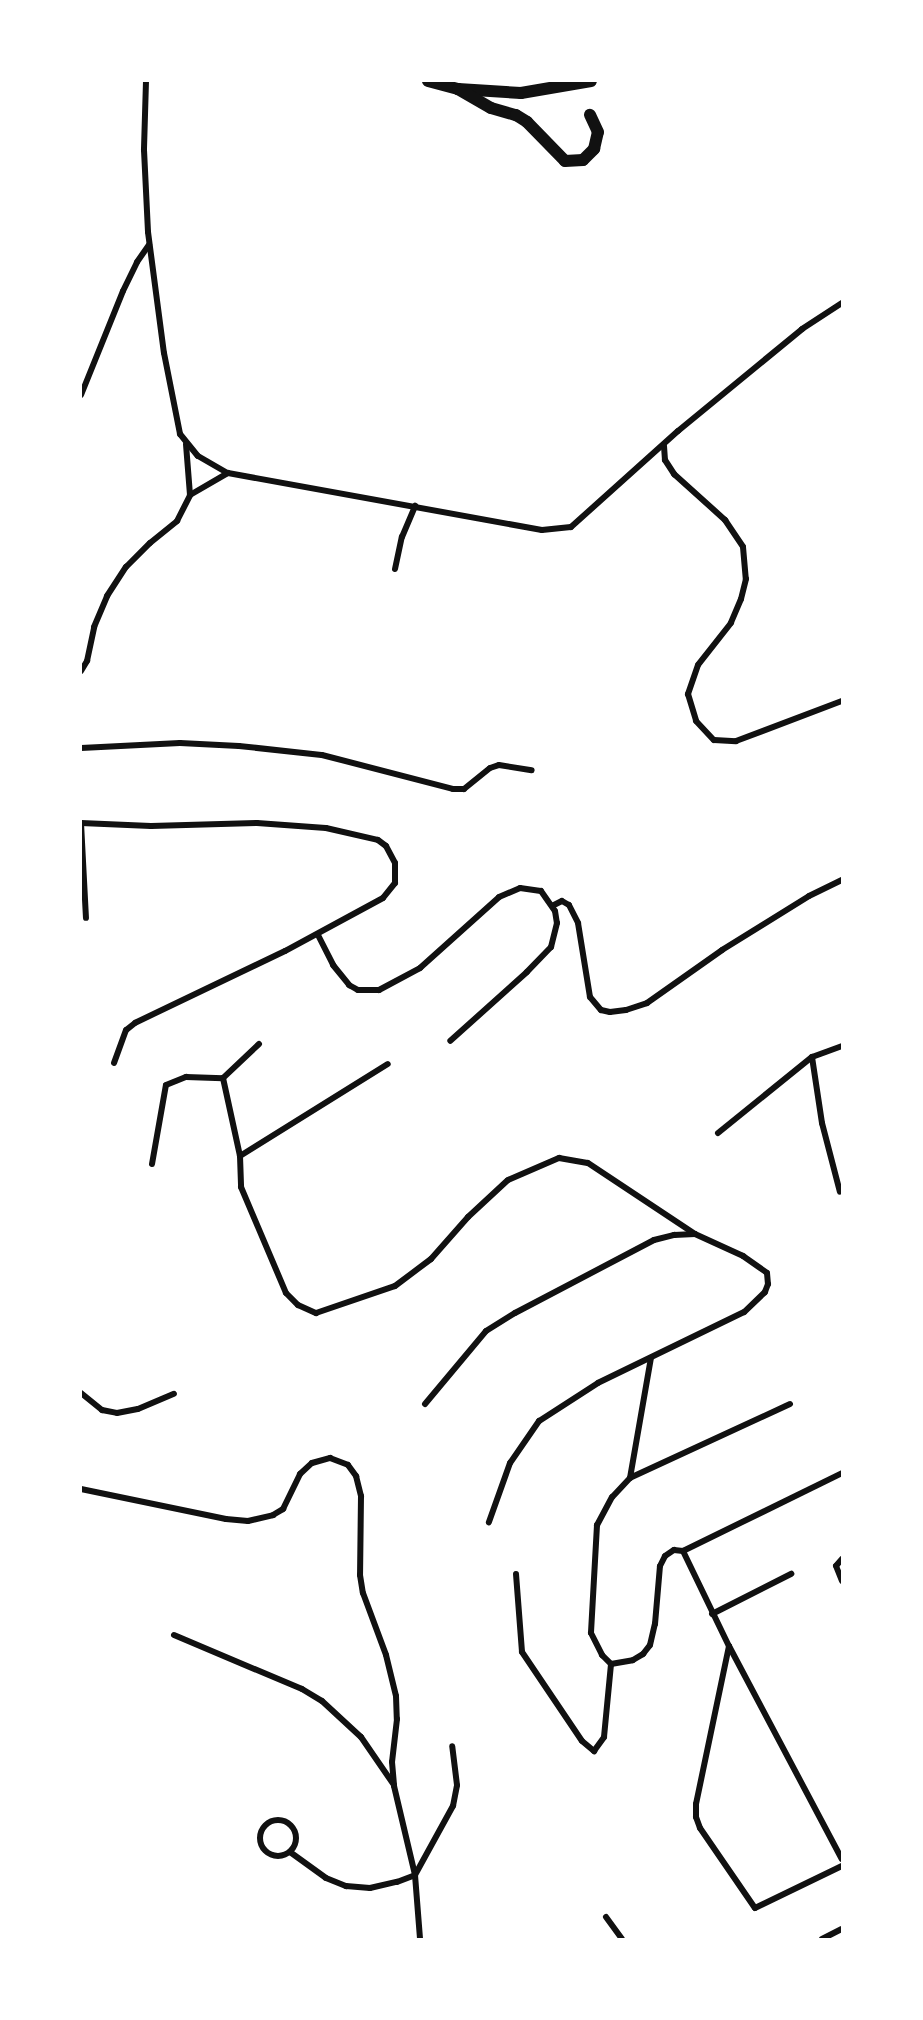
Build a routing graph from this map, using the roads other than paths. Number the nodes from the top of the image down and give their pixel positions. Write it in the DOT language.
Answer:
graph roads {
  1 [pos="146,81"];
  2 [pos="428,81"];
  3 [pos="591,81"];
  4 [pos="458,89"];
  5 [pos="591,115"];
  6 [pos="150,244"];
  7 [pos="842,303"];
  8 [pos="81,395"];
  9 [pos="186,443"];
  10 [pos="664,446"];
  11 [pos="228,472"];
  12 [pos="190,495"];
  13 [pos="415,507"];
  14 [pos="395,569"];
  15 [pos="81,671"];
  16 [pos="842,701"];
  17 [pos="81,748"];
  18 [pos="532,770"];
  19 [pos="81,823"];
  20 [pos="842,880"];
  21 [pos="552,906"];
  22 [pos="86,918"];
  23 [pos="318,934"];
  24 [pos="450,1041"];
  25 [pos="258,1044"];
  26 [pos="842,1046"];
  27 [pos="812,1057"];
  28 [pos="114,1063"];
  29 [pos="388,1064"];
  30 [pos="223,1078"];
  31 [pos="718,1133"];
  32 [pos="240,1156"];
  33 [pos="152,1164"];
  34 [pos="840,1192"];
  35 [pos="695,1234"];
  36 [pos="651,1358"];
  37 [pos="81,1393"];
  38 [pos="174,1394"];
  39 [pos="425,1404"];
  40 [pos="790,1404"];
  41 [pos="842,1473"];
  42 [pos="630,1478"];
  43 [pos="81,1489"];
  44 [pos="489,1522"];
  45 [pos="683,1551"];
  46 [pos="842,1559"];
  47 [pos="516,1574"];
  48 [pos="791,1574"];
  49 [pos="842,1581"];
  50 [pos="712,1614"];
  51 [pos="174,1635"];
  52 [pos="729,1646"];
  53 [pos="611,1664"];
  54 [pos="452,1746"];
  55 [pos="394,1786"];
  56 [pos="290,1852"];
  57 [pos="842,1859"];
  58 [pos="842,1866"];
  59 [pos="415,1875"];
  60 [pos="606,1917"];
  61 [pos="842,1929"];
  62 [pos="420,1939"];
  63 [pos="622,1939"];
  64 [pos="822,1939"];
  1 -- 6 [label="street"];
  2 -- 4 [label="highway"];
  3 -- 4 [label="highway"];
  4 -- 5 [label="highway"];
  6 -- 8 [label="street"];
  6 -- 9 [label="street"];
  7 -- 10 [label="street"];
  9 -- 11 [label="street"];
  9 -- 12 [label="street"];
  10 -- 13 [label="street"];
  10 -- 16 [label="street"];
  11 -- 12 [label="street"];
  11 -- 13 [label="street"];
  12 -- 15 [label="street"];
  13 -- 14 [label="street"];
  17 -- 18 [label="street"];
  19 -- 22 [label="street"];
  19 -- 23 [label="street"];
  20 -- 21 [label="street"];
  21 -- 23 [label="street"];
  21 -- 24 [label="street"];
  23 -- 28 [label="street"];
  25 -- 30 [label="street"];
  26 -- 27 [label="street"];
  27 -- 31 [label="street"];
  27 -- 34 [label="street"];
  29 -- 32 [label="street"];
  30 -- 32 [label="street"];
  30 -- 33 [label="street"];
  32 -- 35 [label="street"];
  35 -- 36 [label="street"];
  35 -- 39 [label="street"];
  36 -- 42 [label="street"];
  36 -- 44 [label="street"];
  37 -- 38 [label="street"];
  40 -- 42 [label="street"];
  41 -- 45 [label="street"];
  42 -- 53 [label="street"];
  43 -- 55 [label="street"];
  45 -- 50 [label="street"];
  45 -- 53 [label="street"];
  46 -- 49 [label="street"];
  47 -- 53 [label="street"];
  48 -- 50 [label="street"];
  50 -- 52 [label="street"];
  51 -- 55 [label="street"];
  52 -- 57 [label="street"];
  52 -- 58 [label="street"];
  54 -- 59 [label="street"];
  55 -- 59 [label="street"];
  56 -- 56 [label="street"];
  56 -- 59 [label="street"];
  59 -- 62 [label="street"];
  60 -- 63 [label="street"];
  61 -- 64 [label="street"];
}
